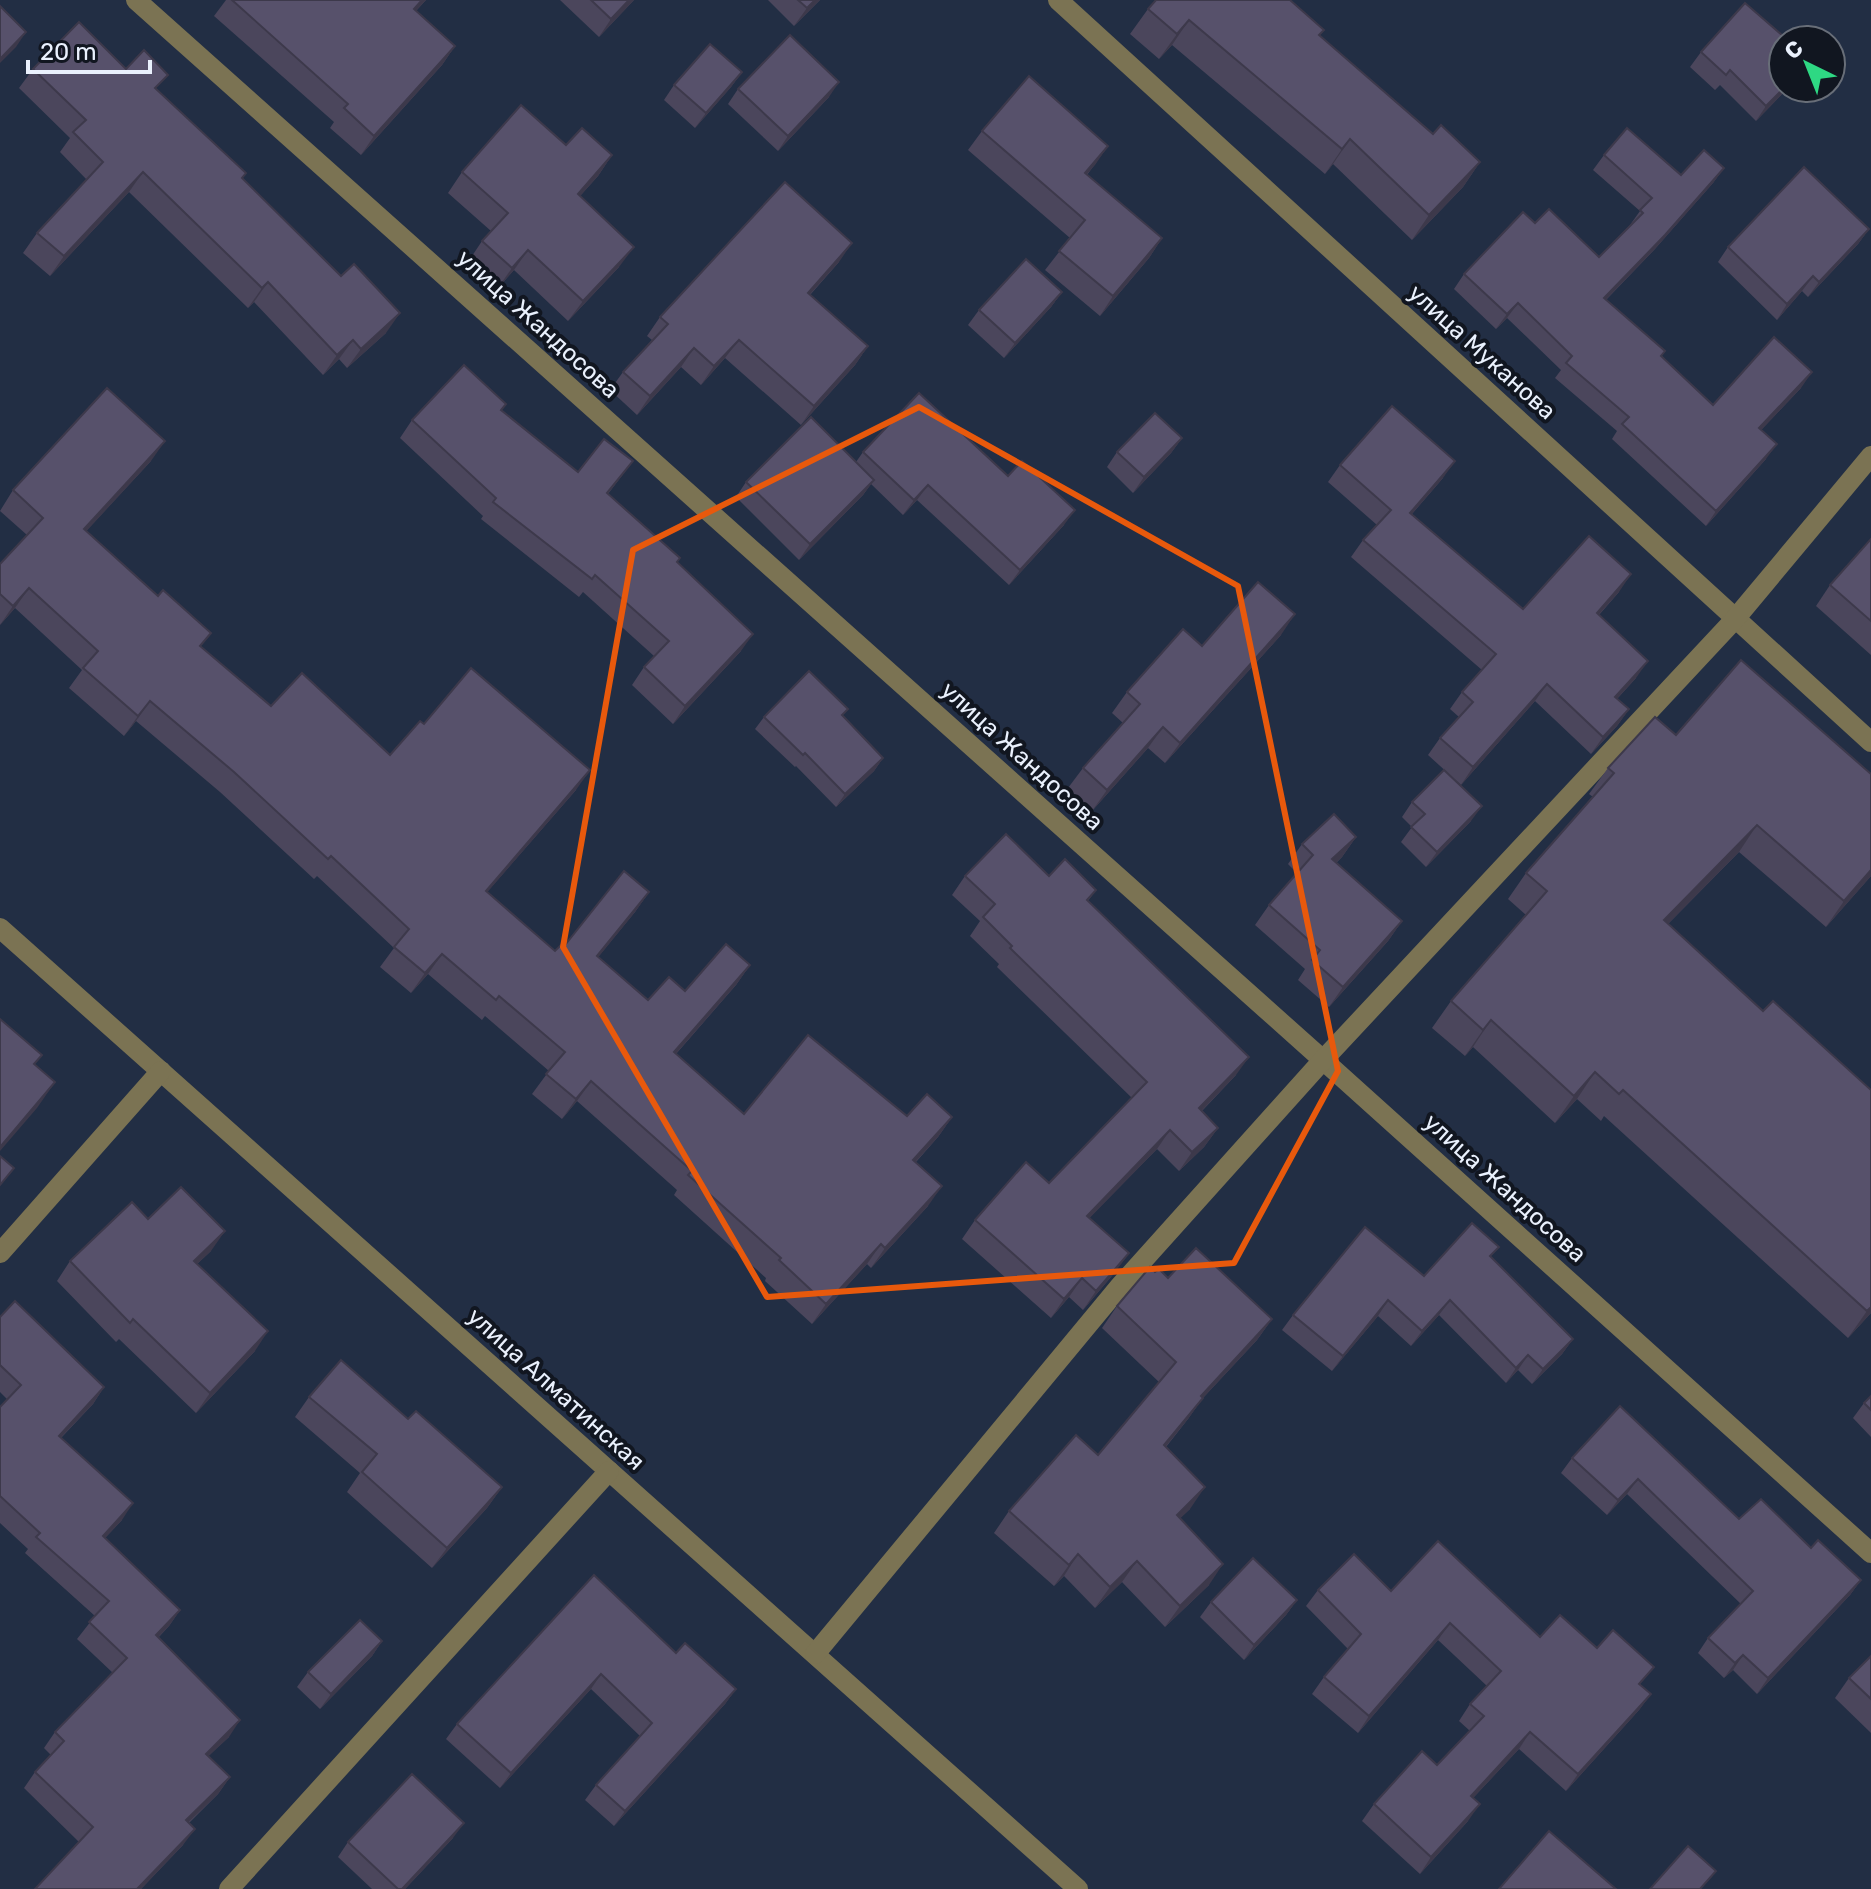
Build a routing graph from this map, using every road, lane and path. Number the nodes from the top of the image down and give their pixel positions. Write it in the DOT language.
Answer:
graph roads {
  1 [pos="136,0"];
  2 [pos="1058,0"];
  3 [pos="1871,456"];
  4 [pos="1735,619"];
  5 [pos="1871,742"];
  6 [pos="0,928"];
  7 [pos="1323,1060"];
  8 [pos="161,1071"];
  9 [pos="0,1253"];
  10 [pos="609,1471"];
  11 [pos="1871,1553"];
  12 [pos="815,1654"];
  13 [pos="1076,1888"];
  14 [pos="229,1889"];
  1 -- 7 [label="street, улица Жандосова"];
  2 -- 4 [label="street, улица Муканова"];
  3 -- 4 [label="street"];
  4 -- 5 [label="street, улица Муканова"];
  4 -- 7 [label="street"];
  6 -- 8 [label="street, улица Алматинская"];
  7 -- 11 [label="street, улица Жандосова"];
  7 -- 12 [label="street"];
  8 -- 9 [label="street"];
  8 -- 10 [label="street, улица Алматинская"];
  10 -- 12 [label="street, улица Алматинская"];
  10 -- 14 [label="street"];
  12 -- 13 [label="street, улица Алматинская"];
}
